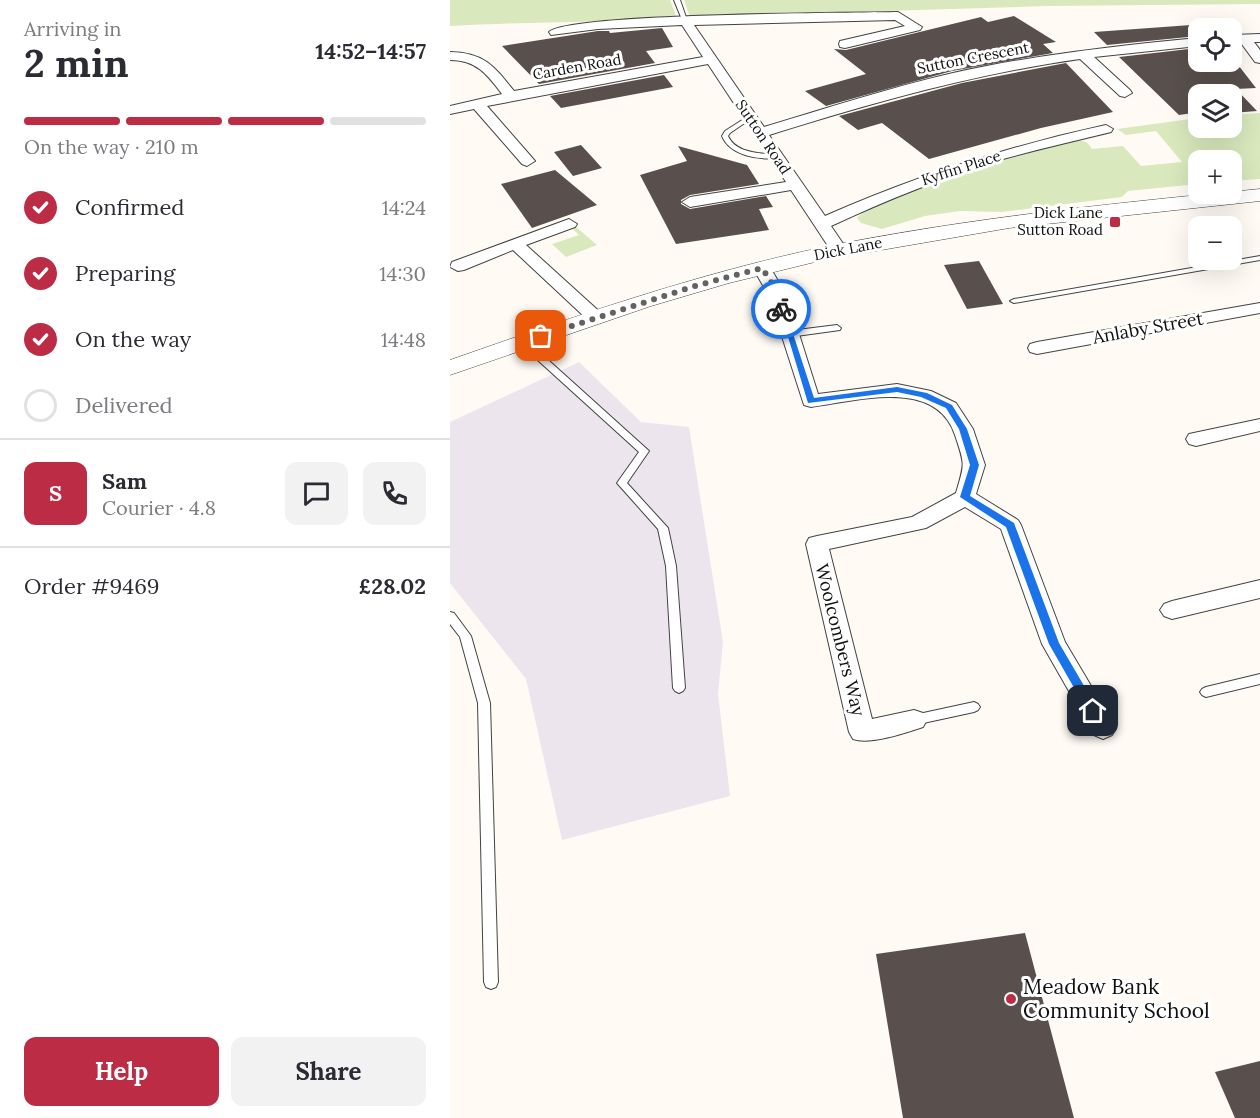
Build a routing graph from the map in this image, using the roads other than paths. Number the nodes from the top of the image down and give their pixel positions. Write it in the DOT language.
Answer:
graph roads {
  1 [pos="677,0"];
  2 [pos="686,22"];
  3 [pos="555,32"];
  4 [pos="1260,38"];
  5 [pos="1242,39"];
  6 [pos="1188,43"];
  7 [pos="1242,43"];
  8 [pos="844,44"];
  9 [pos="1084,55"];
  10 [pos="450,56"];
  11 [pos="1260,59"];
  12 [pos="711,60"];
  13 [pos="1125,93"];
  14 [pos="511,96"];
  15 [pos="477,103"];
  16 [pos="450,110"];
  17 [pos="750,117"];
  18 [pos="1106,129"];
  19 [pos="760,133"];
  20 [pos="777,158"];
  21 [pos="527,161"];
  22 [pos="795,185"];
  23 [pos="1260,195"];
  24 [pos="690,202"];
  25 [pos="569,224"];
  26 [pos="821,224"];
  27 [pos="515,243"];
  28 [pos="840,251"];
  29 [pos="1260,258"];
  30 [pos="458,266"];
  31 [pos="762,268"];
  32 [pos="1014,301"];
  33 [pos="1260,308"];
  34 [pos="595,318"];
  35 [pos="837,328"];
  36 [pos="789,334"];
  37 [pos="523,342"];
  38 [pos="1037,348"];
  39 [pos="450,369"];
  40 [pos="1260,425"];
  41 [pos="1196,439"];
  42 [pos="965,497"];
  43 [pos="1260,589"];
  44 [pos="1172,610"];
  45 [pos="450,616"];
  46 [pos="1260,679"];
  47 [pos="679,688"];
  48 [pos="1206,693"];
  49 [pos="974,707"];
  50 [pos="914,720"];
  51 [pos="1103,728"];
  52 [pos="491,982"];
  1 -- 2 [label="lane"];
  2 -- 3 [label="street"];
  2 -- 8 [label="street"];
  2 -- 12 [label="street, Sutton Road"];
  4 -- 5 [label="street"];
  6 -- 9 [label="street, Sutton Crescent"];
  7 -- 11 [label="street"];
  9 -- 13 [label="street"];
  9 -- 19 [label="street, Sutton Crescent"];
  10 -- 14 [label="street"];
  12 -- 14 [label="street, Carden Road"];
  12 -- 17 [label="street, Sutton Road"];
  14 -- 15 [label="street, Carden Road"];
  15 -- 16 [label="street, Carden Road"];
  15 -- 21 [label="street"];
  17 -- 19 [label="street, Sutton Road"];
  17 -- 20 [label="lane"];
  18 -- 26 [label="street, Kyffin Place"];
  19 -- 20 [label="street, Sutton Road"];
  20 -- 22 [label="street, Sutton Road"];
  22 -- 24 [label="street"];
  22 -- 26 [label="street, Sutton Road"];
  23 -- 28 [label="street, Dick Lane"];
  25 -- 27 [label="street"];
  26 -- 28 [label="street, Sutton Road"];
  27 -- 30 [label="street"];
  27 -- 34 [label="street"];
  28 -- 31 [label="street, Dick Lane"];
  29 -- 32 [label="lane"];
  31 -- 34 [label="street, Dick Lane"];
  31 -- 36 [label="street"];
  33 -- 38 [label="street, Anlaby Street"];
  34 -- 37 [label="street, Dick Lane"];
  35 -- 36 [label="lane"];
  36 -- 42 [label="street"];
  37 -- 39 [label="street, Dick Lane"];
  37 -- 47 [label="lane"];
  40 -- 41 [label="street"];
  42 -- 50 [label="street, Woolcombers Way"];
  42 -- 51 [label="street"];
  43 -- 44 [label="street"];
  45 -- 52 [label="lane"];
  46 -- 48 [label="lane"];
  49 -- 50 [label="lane"];
}
